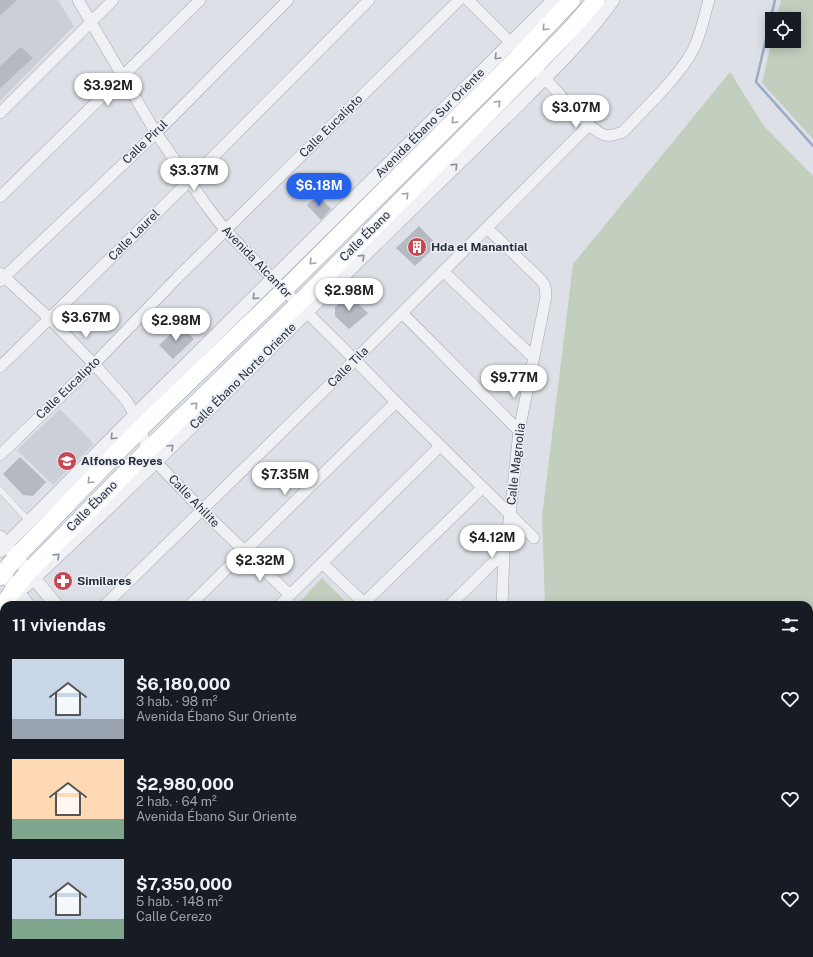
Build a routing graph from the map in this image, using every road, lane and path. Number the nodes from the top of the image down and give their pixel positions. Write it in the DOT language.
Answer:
graph roads {
  1 [pos="78,0"];
  2 [pos="113,0"];
  3 [pos="200,0"];
  4 [pos="288,0"];
  5 [pos="369,0"];
  6 [pos="459,0"];
  7 [pos="468,0"];
  8 [pos="554,0"];
  9 [pos="572,0"];
  10 [pos="596,0"];
  11 [pos="613,0"];
  12 [pos="709,0"];
  13 [pos="91,22"];
  14 [pos="516,48"];
  15 [pos="540,72"];
  16 [pos="122,77"];
  17 [pos="0,113"];
  18 [pos="589,125"];
  19 [pos="156,133"];
  20 [pos="189,181"];
  21 [pos="0,197"];
  22 [pos="487,228"];
  23 [pos="226,231"];
  24 [pos="443,271"];
  25 [pos="2,277"];
  26 [pos="278,284"];
  27 [pos="302,308"];
  28 [pos="402,313"];
  29 [pos="49,318"];
  30 [pos="534,358"];
  31 [pos="355,360"];
  32 [pos="94,364"];
  33 [pos="0,367"];
  34 [pos="396,402"];
  35 [pos="138,422"];
  36 [pos="519,431"];
  37 [pos="440,446"];
  38 [pos="0,455"];
  39 [pos="152,456"];
  40 [pos="482,488"];
  41 [pos="0,490"];
  42 [pos="202,510"];
  43 [pos="510,515"];
  44 [pos="29,522"];
  45 [pos="534,538"];
  46 [pos="5,547"];
  47 [pos="245,552"];
  48 [pos="504,552"];
  49 [pos="322,563"];
  50 [pos="1,573"];
  51 [pos="32,574"];
  52 [pos="16,590"];
  53 [pos="290,595"];
  54 [pos="7,601"];
  55 [pos="25,601"];
  56 [pos="53,601"];
  57 [pos="109,601"];
  58 [pos="194,601"];
  59 [pos="284,601"];
  60 [pos="362,601"];
  61 [pos="368,601"];
  62 [pos="454,601"];
  63 [pos="502,601"];
  1 -- 13 [label="street, Avenida Alcanfor"];
  2 -- 13 [label="street"];
  3 -- 16 [label="street"];
  4 -- 19 [label="street, Calle Pirul"];
  5 -- 20 [label="street, Calle Laurel"];
  6 -- 23 [label="street, Calle Eucalipto"];
  7 -- 14 [label="street"];
  8 -- 14 [label="street"];
  9 -- 14 [label="main road, Calle Ébano, one-way"];
  10 -- 15 [label="main road, Calle Ébano"];
  11 -- 15 [label="street"];
  12 -- 18 [label="street"];
  13 -- 16 [label="street, Avenida Alcanfor"];
  13 -- 17 [label="street"];
  14 -- 15 [label="street"];
  14 -- 26 [label="main road, Calle Ébano, one-way"];
  15 -- 18 [label="street"];
  27 -- 15 [label="main road, Calle Ébano, one-way"];
  16 -- 19 [label="street, Avenida Alcanfor"];
  16 -- 21 [label="street"];
  18 -- 22 [label="street, Calle Tila"];
  19 -- 20 [label="street, Avenida Alcanfor"];
  19 -- 25 [label="street, Calle Pirul"];
  20 -- 23 [label="street, Avenida Alcanfor"];
  20 -- 29 [label="street, Calle Laurel"];
  22 -- 24 [label="street, Calle Tila"];
  22 -- 30 [label="street, Calle Magnolia"];
  23 -- 26 [label="street, Avenida Alcanfor"];
  23 -- 32 [label="street, Calle Eucalipto"];
  24 -- 28 [label="street, Calle Tila"];
  24 -- 30 [label="street"];
  25 -- 29 [label="street, Calle Ahilite"];
  26 -- 27 [label="street, Avenida Alcanfor"];
  26 -- 35 [label="main road, Calle Ébano, one-way"];
  27 -- 31 [label="street, Avenida Alcanfor"];
  39 -- 27 [label="main road, Calle Ébano, one-way"];
  28 -- 31 [label="street, Calle Tila"];
  28 -- 36 [label="street"];
  29 -- 32 [label="street, Calle Ahilite"];
  29 -- 33 [label="street, Calle Laurel"];
  30 -- 36 [label="street, Calle Magnolia"];
  31 -- 34 [label="street, Avenida Alcanfor"];
  31 -- 42 [label="street, Calle Tila"];
  32 -- 35 [label="street, Calle Ahilite"];
  32 -- 38 [label="street, Calle Eucalipto"];
  34 -- 37 [label="street, Avenida Alcanfor"];
  34 -- 47 [label="street"];
  35 -- 39 [label="street, Calle Ahilite"];
  35 -- 44 [label="street, one-way"];
  35 -- 46 [label="main road, Calle Ébano, one-way"];
  36 -- 43 [label="street, Calle Magnolia"];
  37 -- 40 [label="street, Avenida Alcanfor"];
  37 -- 49 [label="street"];
  39 -- 42 [label="street, Calle Ahilite"];
  51 -- 39 [label="main road, Calle Ébano, one-way"];
  40 -- 43 [label="street, Avenida Alcanfor"];
  40 -- 61 [label="street"];
  41 -- 44 [label="lane"];
  42 -- 47 [label="street, Calle Ahilite"];
  42 -- 57 [label="street, Calle Tila"];
  43 -- 45 [label="street, Avenida Alcanfor"];
  43 -- 48 [label="street, Calle Magnolia"];
  44 -- 46 [label="street"];
  46 -- 50 [label="main road, Calle Ébano"];
  46 -- 51 [label="street"];
  47 -- 53 [label="street, Calle Ahilite"];
  47 -- 58 [label="street"];
  48 -- 62 [label="street"];
  48 -- 63 [label="street, Calle Magnolia"];
  49 -- 53 [label="street"];
  49 -- 60 [label="street"];
  50 -- 52 [label="street"];
  51 -- 52 [label="main road, Calle Ébano"];
  51 -- 56 [label="street"];
  52 -- 54 [label="main road, Calle Ébano"];
  52 -- 55 [label="street"];
  53 -- 59 [label="street"];
}
